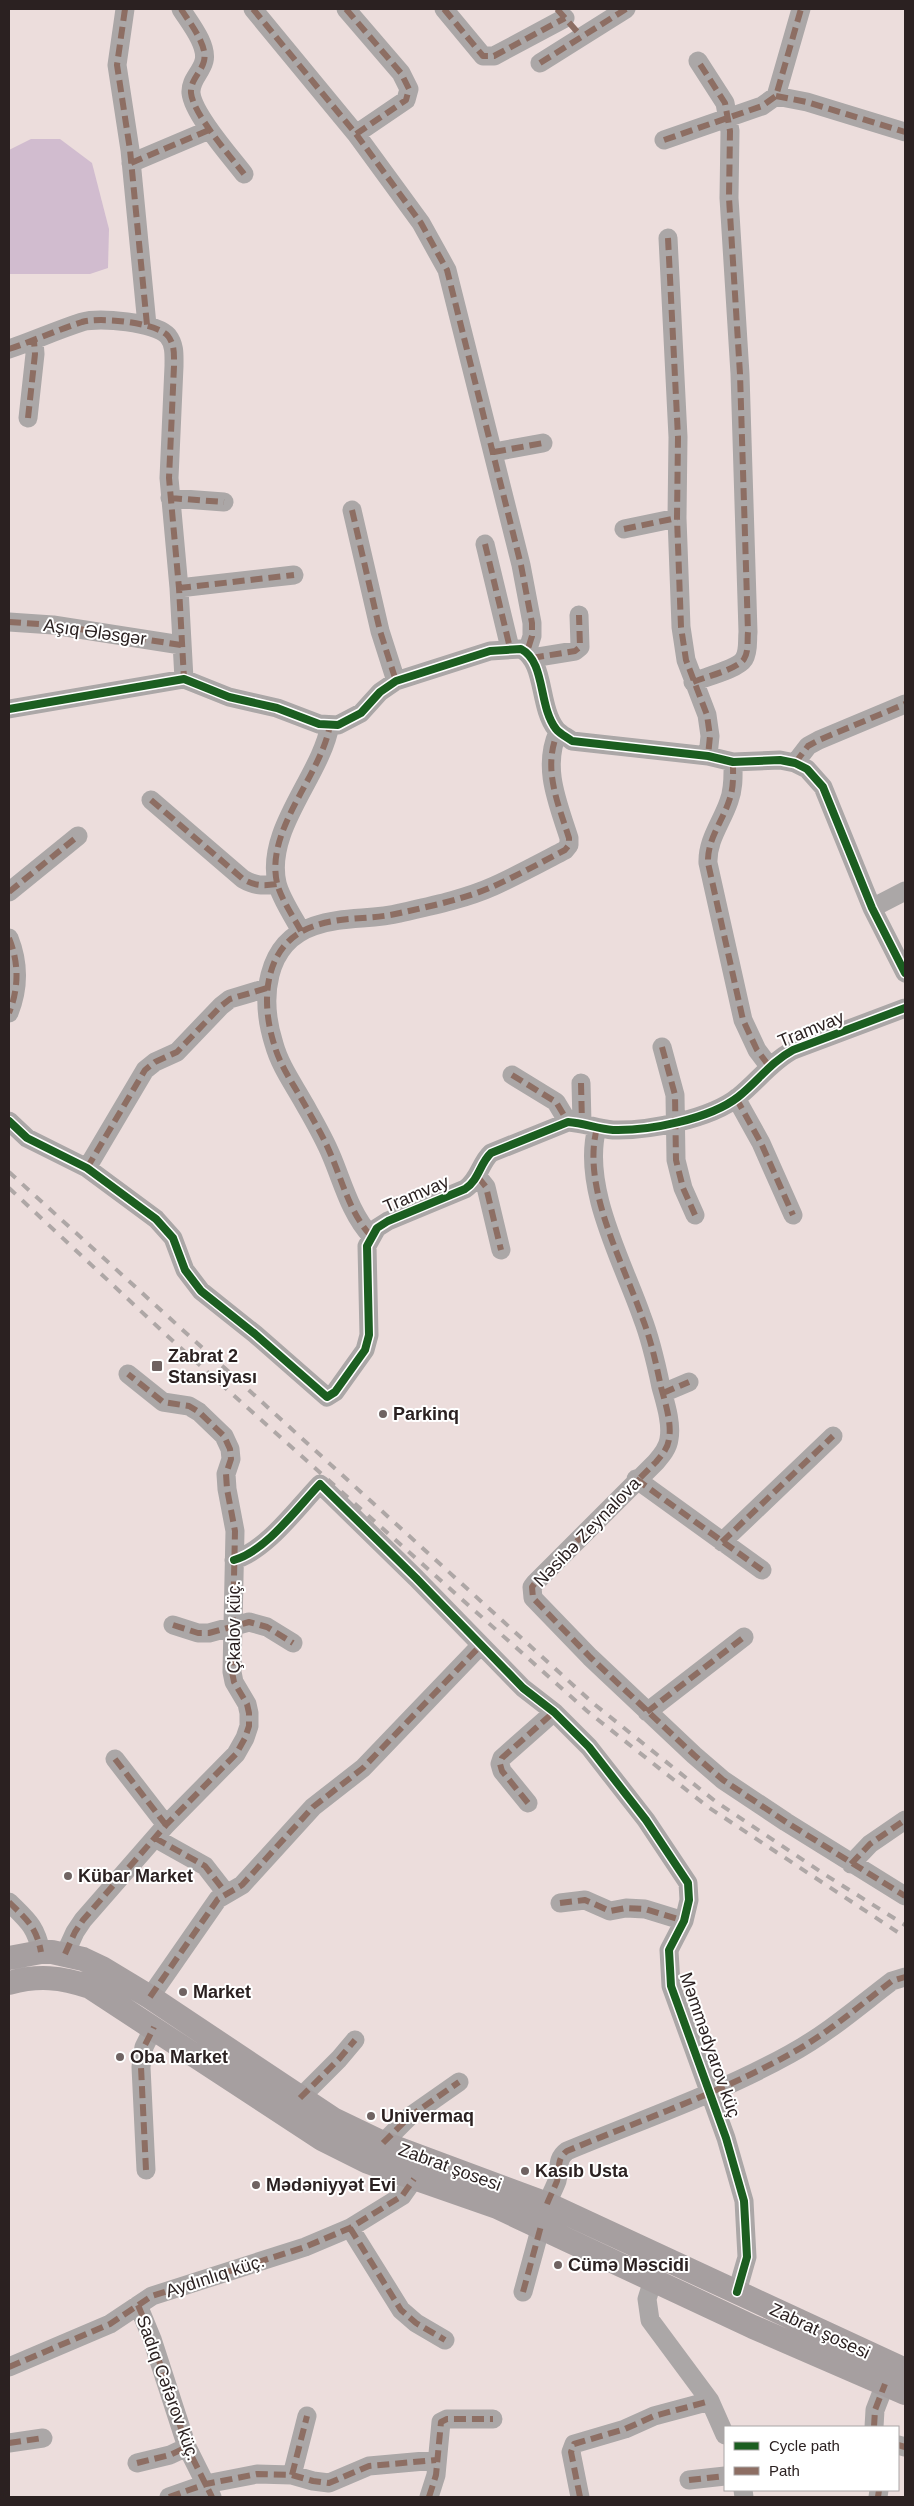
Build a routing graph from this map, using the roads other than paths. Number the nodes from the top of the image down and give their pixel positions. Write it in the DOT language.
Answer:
graph roads {
  1 [pos="125,9"];
  2 [pos="181,9"];
  3 [pos="253,9"];
  4 [pos="346,9"];
  5 [pos="444,9"];
  6 [pos="626,9"];
  7 [pos="801,9"];
  8 [pos="561,13"];
  9 [pos="581,36"];
  10 [pos="698,61"];
  11 [pos="540,63"];
  12 [pos="776,96"];
  13 [pos="728,116"];
  14 [pos="210,130"];
  15 [pos="905,132"];
  16 [pos="356,134"];
  17 [pos="664,140"];
  18 [pos="131,163"];
  19 [pos="244,174"];
  20 [pos="668,238"];
  21 [pos="147,325"];
  22 [pos="34,341"];
  23 [pos="9,349"];
  24 [pos="28,418"];
  25 [pos="543,443"];
  26 [pos="494,452"];
  27 [pos="170,498"];
  28 [pos="224,502"];
  29 [pos="352,510"];
  30 [pos="677,518"];
  31 [pos="624,530"];
  32 [pos="485,544"];
  33 [pos="294,575"];
  34 [pos="179,588"];
  35 [pos="579,615"];
  36 [pos="9,622"];
  37 [pos="180,645"];
  38 [pos="523,653"];
  39 [pos="184,679"];
  40 [pos="396,681"];
  41 [pos="693,682"];
  42 [pos="905,704"];
  43 [pos="9,709"];
  44 [pos="330,725"];
  45 [pos="558,732"];
  46 [pos="708,756"];
  47 [pos="733,762"];
  48 [pos="795,763"];
  49 [pos="151,800"];
  50 [pos="78,836"];
  51 [pos="277,884"];
  52 [pos="905,891"];
  53 [pos="9,892"];
  54 [pos="872,908"];
  55 [pos="301,931"];
  56 [pos="9,938"];
  57 [pos="905,973"];
  58 [pos="267,988"];
  59 [pos="905,1008"];
  60 [pos="9,1013"];
  61 [pos="662,1046"];
  62 [pos="769,1066"];
  63 [pos="512,1075"];
  64 [pos="581,1083"];
  65 [pos="736,1098"];
  66 [pos="9,1121"];
  67 [pos="676,1122"];
  68 [pos="582,1124"];
  69 [pos="87,1168"];
  70 [pos="478,1177"];
  71 [pos="695,1215"];
  72 [pos="793,1215"];
  73 [pos="371,1236"];
  74 [pos="502,1250"];
  75 [pos="128,1374"];
  76 [pos="689,1382"];
  77 [pos="663,1393"];
  78 [pos="833,1436"];
  79 [pos="636,1479"];
  80 [pos="722,1542"];
  81 [pos="234,1560"];
  82 [pos="762,1570"];
  83 [pos="173,1625"];
  84 [pos="233,1625"];
  85 [pos="744,1637"];
  86 [pos="293,1643"];
  87 [pos="481,1645"];
  88 [pos="554,1712"];
  89 [pos="648,1712"];
  90 [pos="115,1759"];
  91 [pos="528,1803"];
  92 [pos="905,1820"];
  93 [pos="160,1831"];
  94 [pos="851,1864"];
  95 [pos="226,1893"];
  96 [pos="905,1896"];
  97 [pos="9,1902"];
  98 [pos="560,1903"];
  99 [pos="684,1921"];
  100 [pos="41,1952"];
  101 [pos="65,1954"];
  102 [pos="9,1958"];
  103 [pos="905,1977"];
  104 [pos="9,1984"];
  105 [pos="150,1997"];
  106 [pos="154,2027"];
  107 [pos="355,2040"];
  108 [pos="459,2082"];
  109 [pos="710,2092"];
  110 [pos="300,2098"];
  111 [pos="383,2143"];
  112 [pos="146,2170"];
  113 [pos="414,2179"];
  114 [pos="544,2215"];
  115 [pos="350,2228"];
  116 [pos="664,2258"];
  117 [pos="653,2280"];
  118 [pos="523,2292"];
  119 [pos="737,2292"];
  120 [pos="138,2305"];
  121 [pos="445,2340"];
  122 [pos="9,2367"];
  123 [pos="905,2370"];
  124 [pos="895,2388"];
  125 [pos="710,2401"];
  126 [pos="307,2416"];
  127 [pos="493,2419"];
  128 [pos="874,2426"];
  129 [pos="724,2433"];
  130 [pos="43,2438"];
  131 [pos="9,2443"];
  132 [pos="187,2447"];
  133 [pos="436,2460"];
  134 [pos="137,2463"];
  135 [pos="292,2474"];
  136 [pos="724,2476"];
  137 [pos="689,2480"];
  138 [pos="209,2490"];
  139 [pos="169,2497"];
  140 [pos="429,2497"];
  141 [pos="580,2497"];
  1 -- 18 [label="street"];
  2 -- 14 [label="street"];
  3 -- 16 [label="street"];
  4 -- 16 [label="street"];
  5 -- 8 [label="street"];
  6 -- 9 [label="street"];
  7 -- 12 [label="street"];
  8 -- 9 [label="street"];
  9 -- 11 [label="street"];
  10 -- 13 [label="street"];
  12 -- 13 [label="street"];
  12 -- 15 [label="street"];
  13 -- 17 [label="street"];
  13 -- 41 [label="street"];
  14 -- 18 [label="street"];
  14 -- 19 [label="street"];
  16 -- 26 [label="street"];
  18 -- 21 [label="street"];
  20 -- 30 [label="street"];
  21 -- 22 [label="street"];
  21 -- 27 [label="street"];
  22 -- 23 [label="street"];
  22 -- 24 [label="street"];
  25 -- 26 [label="street"];
  26 -- 38 [label="street"];
  27 -- 28 [label="street"];
  27 -- 34 [label="street"];
  29 -- 40 [label="street"];
  30 -- 31 [label="street"];
  30 -- 41 [label="street"];
  32 -- 38 [label="street"];
  33 -- 34 [label="street"];
  34 -- 37 [label="street"];
  35 -- 38 [label="street"];
  36 -- 37 [label="street, Aşıq Ələsgər"];
  37 -- 39 [label="street"];
  38 -- 40 [label="street"];
  38 -- 45 [label="street"];
  39 -- 43 [label="street"];
  39 -- 44 [label="street"];
  40 -- 44 [label="street"];
  41 -- 46 [label="street"];
  42 -- 48 [label="street"];
  44 -- 51 [label="street"];
  45 -- 46 [label="street"];
  45 -- 55 [label="street"];
  46 -- 47 [label="street"];
  47 -- 48 [label="street"];
  47 -- 62 [label="street"];
  48 -- 54 [label="street"];
  49 -- 51 [label="street"];
  50 -- 53 [label="street"];
  51 -- 55 [label="street"];
  52 -- 54 [label="street"];
  54 -- 57 [label="street"];
  55 -- 58 [label="street"];
  56 -- 60 [label="street"];
  58 -- 69 [label="street"];
  58 -- 73 [label="street"];
  59 -- 62 [label="street, Tramvay"];
  61 -- 67 [label="street"];
  62 -- 65 [label="street, Tramvay"];
  63 -- 68 [label="street"];
  64 -- 68 [label="street, Nəsibə Zeynalova"];
  65 -- 67 [label="street, Tramvay"];
  65 -- 72 [label="street"];
  66 -- 69 [label="street, Tramvay"];
  67 -- 68 [label="street, Tramvay"];
  67 -- 71 [label="street"];
  68 -- 70 [label="street, Tramvay"];
  68 -- 77 [label="street, Nəsibə Zeynalova"];
  69 -- 73 [label="street, Tramvay"];
  70 -- 73 [label="street, Tramvay"];
  70 -- 74 [label="street"];
  75 -- 81 [label="street, Çkalov küç."];
  76 -- 77 [label="street"];
  77 -- 79 [label="street, Nəsibə Zeynalova"];
  78 -- 80 [label="street"];
  79 -- 80 [label="street"];
  79 -- 89 [label="street, Nəsibə Zeynalova"];
  80 -- 82 [label="street"];
  81 -- 84 [label="street, Çkalov küç."];
  81 -- 87 [label="street, Məmmədyarov küç"];
  83 -- 84 [label="street"];
  84 -- 86 [label="street"];
  84 -- 93 [label="street, Çkalov küç."];
  85 -- 89 [label="street"];
  87 -- 88 [label="street, Məmmədyarov küç"];
  87 -- 95 [label="street"];
  88 -- 91 [label="street"];
  88 -- 99 [label="street, Məmmədyarov küç"];
  89 -- 94 [label="street, Nəsibə Zeynalova"];
  90 -- 93 [label="street"];
  92 -- 94 [label="street"];
  93 -- 95 [label="street"];
  93 -- 101 [label="street, Çkalov küç."];
  94 -- 96 [label="street, Nəsibə Zeynalova"];
  95 -- 105 [label="street"];
  97 -- 100 [label="street"];
  98 -- 99 [label="street"];
  99 -- 109 [label="street, Məmmədyarov küç"];
  100 -- 101 [label="main road, Zabrat şosesi"];
  100 -- 102 [label="main road, Zabrat şosesi"];
  101 -- 105 [label="main road, Zabrat şosesi"];
  103 -- 109 [label="street"];
  104 -- 106 [label="main road, Zabrat şosesi"];
  105 -- 110 [label="main road, Zabrat şosesi"];
  106 -- 112 [label="street"];
  106 -- 113 [label="main road, Zabrat şosesi"];
  107 -- 110 [label="street"];
  108 -- 111 [label="street"];
  109 -- 114 [label="street"];
  109 -- 119 [label="street, Məmmədyarov küç"];
  110 -- 111 [label="main road, Zabrat şosesi"];
  111 -- 114 [label="main road, Zabrat şosesi"];
  113 -- 114 [label="main road, Zabrat şosesi"];
  113 -- 115 [label="street, Aydınlıq küç."];
  114 -- 116 [label="main road, Zabrat şosesi"];
  114 -- 117 [label="main road, Zabrat şosesi"];
  114 -- 118 [label="street"];
  115 -- 120 [label="street, Aydınlıq küç."];
  115 -- 121 [label="street"];
  116 -- 117 [label="main road"];
  116 -- 119 [label="main road, Zabrat şosesi"];
  117 -- 124 [label="main road, Zabrat şosesi"];
  117 -- 125 [label="street"];
  119 -- 123 [label="main road, Zabrat şosesi"];
  120 -- 122 [label="street, Aydınlıq küç."];
  120 -- 132 [label="street, Sadıq Cəfərov küç."];
  124 -- 128 [label="street"];
  125 -- 129 [label="street"];
  125 -- 141 [label="street"];
  126 -- 135 [label="street"];
  127 -- 133 [label="street"];
  130 -- 131 [label="street"];
  132 -- 134 [label="street"];
  132 -- 138 [label="street, Sadıq Cəfərov küç."];
  133 -- 135 [label="street"];
  133 -- 140 [label="street"];
  135 -- 138 [label="street"];
  136 -- 137 [label="street"];
  138 -- 139 [label="street"];
}
